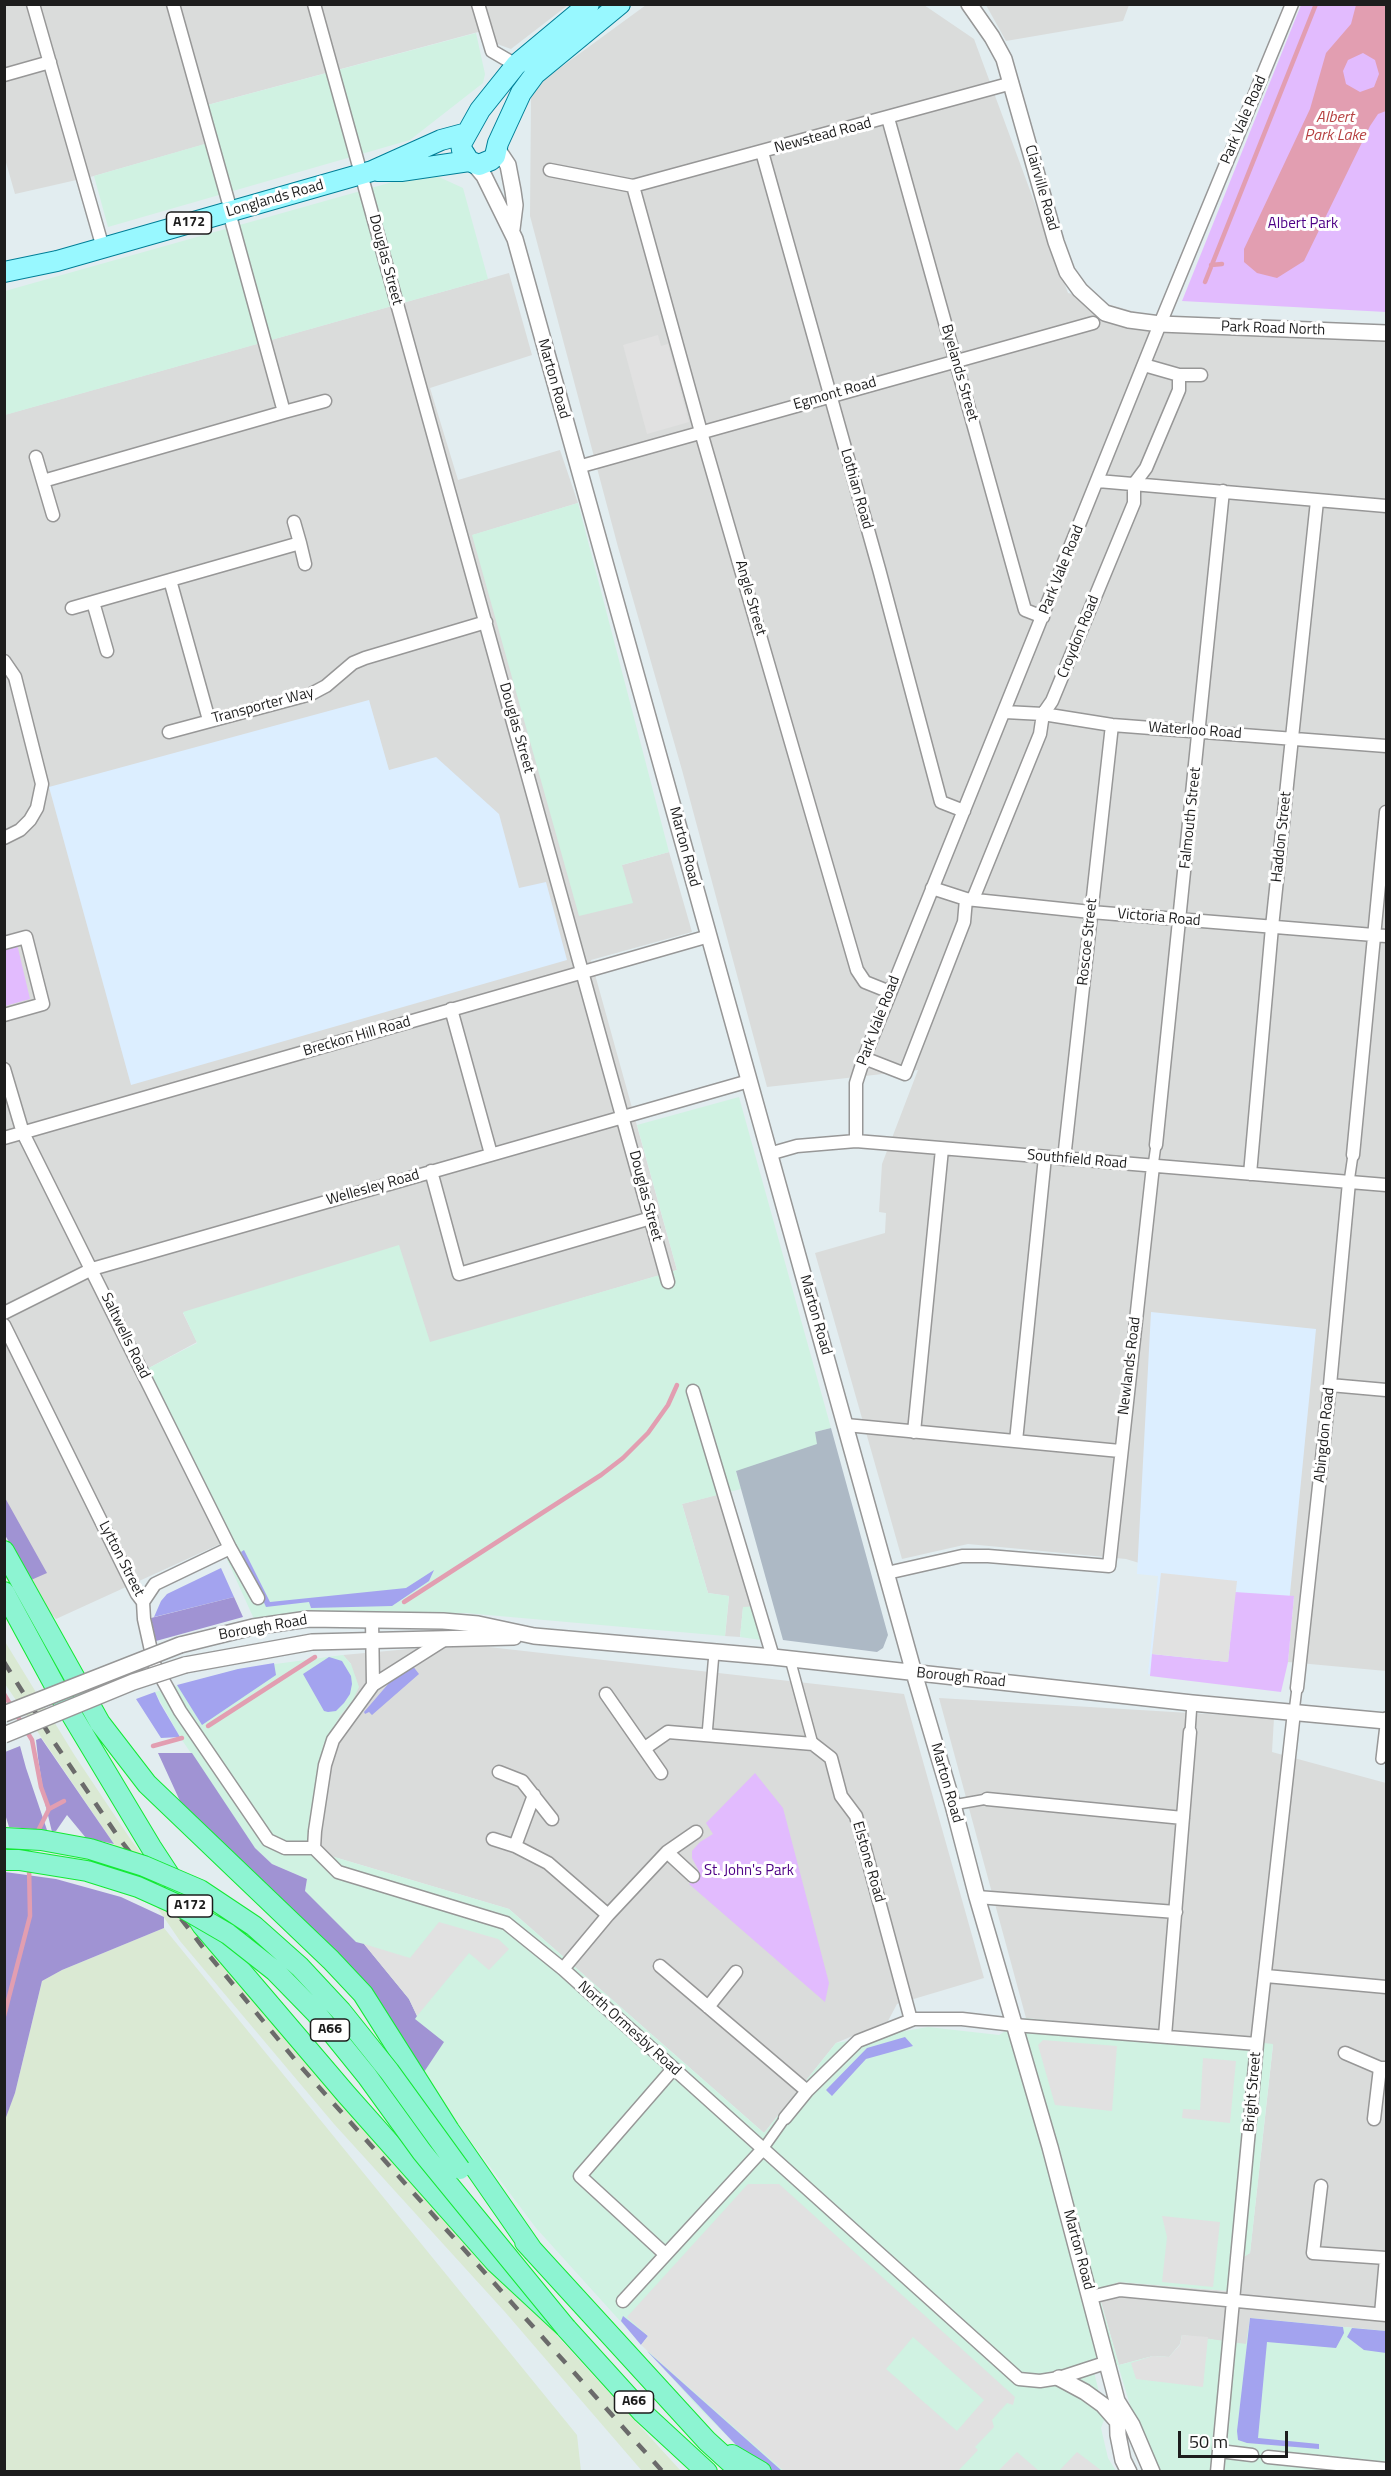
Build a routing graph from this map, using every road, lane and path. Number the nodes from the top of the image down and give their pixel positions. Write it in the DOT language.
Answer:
graph roads {
  1 [pos="33,4"];
  2 [pos="173,4"];
  3 [pos="314,4"];
  4 [pos="478,4"];
  5 [pos="589,4"];
  6 [pos="620,4"];
  7 [pos="969,4"];
  8 [pos="1292,4"];
  9 [pos="50,62"];
  10 [pos="516,65"];
  11 [pos="4,75"];
  12 [pos="1012,83"];
  13 [pos="888,118"];
  14 [pos="468,132"];
  15 [pos="498,147"];
  16 [pos="762,152"];
  17 [pos="471,162"];
  18 [pos="550,170"];
  19 [pos="367,172"];
  20 [pos="633,186"];
  21 [pos="230,212"];
  22 [pos="512,229"];
  23 [pos="103,248"];
  24 [pos="4,272"];
  25 [pos="1093,323"];
  26 [pos="1160,324"];
  27 [pos="1386,333"];
  28 [pos="955,360"];
  29 [pos="1144,365"];
  30 [pos="1179,375"];
  31 [pos="1202,375"];
  32 [pos="830,395"];
  33 [pos="325,401"];
  34 [pos="284,412"];
  35 [pos="701,432"];
  36 [pos="36,456"];
  37 [pos="578,468"];
  38 [pos="43,481"];
  39 [pos="1098,481"];
  40 [pos="1134,484"];
  41 [pos="1223,491"];
  42 [pos="1317,501"];
  43 [pos="1386,506"];
  44 [pos="53,515"];
  45 [pos="294,522"];
  46 [pos="300,543"];
  47 [pos="305,564"];
  48 [pos="170,580"];
  49 [pos="93,602"];
  50 [pos="72,608"];
  51 [pos="1043,617"];
  52 [pos="486,622"];
  53 [pos="107,651"];
  54 [pos="4,662"];
  55 [pos="1005,712"];
  56 [pos="1043,714"];
  57 [pos="209,720"];
  58 [pos="1112,725"];
  59 [pos="1200,731"];
  60 [pos="170,732"];
  61 [pos="1292,738"];
  62 [pos="1386,746"];
  63 [pos="964,812"];
  64 [pos="1386,812"];
  65 [pos="4,838"];
  66 [pos="933,888"];
  67 [pos="969,899"];
  68 [pos="1091,912"];
  69 [pos="1180,920"];
  70 [pos="1272,927"];
  71 [pos="709,936"];
  72 [pos="1380,936"];
  73 [pos="4,943"];
  74 [pos="584,971"];
  75 [pos="890,992"];
  76 [pos="451,1009"];
  77 [pos="4,1015"];
  78 [pos="864,1058"];
  79 [pos="4,1069"];
  80 [pos="749,1081"];
  81 [pos="623,1116"];
  82 [pos="23,1132"];
  83 [pos="4,1138"];
  84 [pos="856,1141"];
  85 [pos="1156,1145"];
  86 [pos="942,1149"];
  87 [pos="491,1154"];
  88 [pos="769,1154"];
  89 [pos="1353,1155"];
  90 [pos="1045,1157"];
  91 [pos="1065,1159"];
  92 [pos="1153,1166"];
  93 [pos="431,1171"];
  94 [pos="1250,1174"];
  95 [pos="1349,1182"];
  96 [pos="1386,1185"];
  97 [pos="651,1218"];
  98 [pos="92,1269"];
  99 [pos="668,1282"];
  100 [pos="4,1314"];
  101 [pos="4,1325"];
  102 [pos="1330,1386"];
  103 [pos="1386,1390"];
  104 [pos="693,1391"];
  105 [pos="846,1425"];
  106 [pos="914,1432"];
  107 [pos="1016,1441"];
  108 [pos="1120,1451"];
  109 [pos="230,1548"];
  110 [pos="4,1551"];
  111 [pos="887,1573"];
  112 [pos="4,1592"];
  113 [pos="258,1598"];
  114 [pos="143,1602"];
  115 [pos="372,1619"];
  116 [pos="534,1636"];
  117 [pos="372,1640"];
  118 [pos="444,1640"];
  119 [pos="714,1653"];
  120 [pos="773,1657"];
  121 [pos="790,1659"];
  122 [pos="914,1673"];
  123 [pos="373,1684"];
  124 [pos="1297,1688"];
  125 [pos="606,1694"];
  126 [pos="1192,1703"];
  127 [pos="1294,1712"];
  128 [pos="4,1714"];
  129 [pos="1386,1719"];
  130 [pos="1190,1732"];
  131 [pos="4,1735"];
  132 [pos="706,1735"];
  133 [pos="813,1744"];
  134 [pos="645,1748"];
  135 [pos="1381,1759"];
  136 [pos="499,1772"];
  137 [pos="661,1773"];
  138 [pos="534,1795"];
  139 [pos="987,1799"];
  140 [pos="953,1805"];
  141 [pos="1183,1818"];
  142 [pos="552,1819"];
  143 [pos="696,1832"];
  144 [pos="4,1838"];
  145 [pos="493,1839"];
  146 [pos="515,1846"];
  147 [pos="314,1848"];
  148 [pos="667,1852"];
  149 [pos="4,1860"];
  150 [pos="693,1876"];
  151 [pos="977,1898"];
  152 [pos="1176,1912"];
  153 [pos="608,1915"];
  154 [pos="660,1966"];
  155 [pos="563,1969"];
  156 [pos="736,1972"];
  157 [pos="1266,1976"];
  158 [pos="1386,1987"];
  159 [pos="708,2007"];
  160 [pos="912,2019"];
  161 [pos="1014,2025"];
  162 [pos="1165,2036"];
  163 [pos="1257,2044"];
  164 [pos="1345,2053"];
  165 [pos="1383,2068"];
  166 [pos="673,2069"];
  167 [pos="807,2091"];
  168 [pos="785,2118"];
  169 [pos="1374,2118"];
  170 [pos="763,2149"];
  171 [pos="1321,2186"];
  172 [pos="533,2251"];
  173 [pos="665,2254"];
  174 [pos="1386,2258"];
  175 [pos="1090,2297"];
  176 [pos="1234,2300"];
  177 [pos="623,2301"];
  178 [pos="1384,2315"];
  179 [pos="566,2328"];
  180 [pos="1108,2362"];
  181 [pos="1059,2378"];
  182 [pos="1118,2401"];
  183 [pos="1118,2421"];
  184 [pos="707,2441"];
  185 [pos="1219,2451"];
  186 [pos="1252,2455"];
  187 [pos="1268,2457"];
  188 [pos="1307,2466"];
  189 [pos="1386,2469"];
  190 [pos="707,2472"];
  191 [pos="741,2472"];
  192 [pos="761,2472"];
  193 [pos="1129,2472"];
  194 [pos="1152,2472"];
  195 [pos="1217,2472"];
  1 -- 9 [label="street"];
  2 -- 21 [label="street"];
  3 -- 19 [label="street, Douglas Street"];
  4 -- 10 [label="street"];
  5 -- 10 [label="main road"];
  6 -- 15 [label="main road"];
  7 -- 12 [label="street, Clairville Road"];
  8 -- 26 [label="street, Park Vale Road"];
  9 -- 11 [label="street"];
  9 -- 23 [label="street"];
  10 -- 14 [label="main road"];
  12 -- 13 [label="street, Newstead Road"];
  12 -- 26 [label="street, Clairville Road"];
  13 -- 16 [label="street, Newstead Road"];
  13 -- 28 [label="street, Byelands Street"];
  14 -- 15 [label="main road"];
  14 -- 17 [label="main road, Marton Road"];
  14 -- 19 [label="main road, Longlands Road / A172"];
  15 -- 17 [label="main road"];
  15 -- 22 [label="street, Marton Road"];
  16 -- 20 [label="street, Newstead Road"];
  16 -- 32 [label="street, Lothian Road"];
  17 -- 19 [label="main road, Longlands Road / A172"];
  17 -- 22 [label="street, Marton Road"];
  18 -- 20 [label="street"];
  19 -- 21 [label="main road, Longlands Road / A172"];
  19 -- 52 [label="street, Douglas Street"];
  20 -- 35 [label="street, Angle Street"];
  21 -- 23 [label="main road, Longlands Road / A172"];
  21 -- 34 [label="street"];
  22 -- 37 [label="street, Marton Road"];
  23 -- 24 [label="main road, Longlands Road / A172"];
  25 -- 28 [label="street, Egmont Road"];
  26 -- 27 [label="street, Park Road North"];
  26 -- 29 [label="street, Park Vale Road"];
  28 -- 32 [label="street, Egmont Road"];
  28 -- 51 [label="street, Byelands Street"];
  29 -- 30 [label="street"];
  29 -- 39 [label="street, Park Vale Road"];
  30 -- 31 [label="street"];
  30 -- 40 [label="street, Croydon Road"];
  32 -- 35 [label="street, Egmont Road"];
  32 -- 63 [label="street, Lothian Road"];
  33 -- 34 [label="street"];
  34 -- 38 [label="street"];
  35 -- 37 [label="street, Egmont Road"];
  35 -- 75 [label="street, Angle Street"];
  36 -- 38 [label="street"];
  37 -- 71 [label="street, Marton Road"];
  38 -- 44 [label="street"];
  39 -- 40 [label="street"];
  39 -- 51 [label="street, Park Vale Road"];
  40 -- 41 [label="street"];
  40 -- 56 [label="street, Croydon Road"];
  41 -- 42 [label="street"];
  41 -- 59 [label="street, Falmouth Street"];
  42 -- 43 [label="street"];
  42 -- 61 [label="street, Haddon Street"];
  45 -- 46 [label="street"];
  46 -- 47 [label="street"];
  46 -- 48 [label="street"];
  48 -- 49 [label="street"];
  48 -- 57 [label="street"];
  49 -- 50 [label="street"];
  49 -- 53 [label="street"];
  51 -- 55 [label="street, Park Vale Road"];
  52 -- 57 [label="street, Transporter Way"];
  52 -- 74 [label="street, Douglas Street"];
  54 -- 65 [label="street"];
  55 -- 56 [label="street, Waterloo Road"];
  55 -- 63 [label="street, Park Vale Road"];
  56 -- 58 [label="street, Waterloo Road"];
  56 -- 67 [label="street, Croydon Road"];
  57 -- 60 [label="street, Transporter Way"];
  58 -- 59 [label="street, Waterloo Road"];
  58 -- 68 [label="street, Roscoe Street"];
  59 -- 61 [label="street, Waterloo Road"];
  59 -- 69 [label="street, Falmouth Street"];
  61 -- 62 [label="street, Waterloo Road"];
  61 -- 70 [label="street, Haddon Street"];
  63 -- 66 [label="street, Park Vale Road"];
  64 -- 72 [label="street"];
  66 -- 67 [label="street, Victoria Road"];
  66 -- 75 [label="street, Park Vale Road"];
  67 -- 68 [label="street, Victoria Road"];
  67 -- 78 [label="street, Croydon Road"];
  68 -- 69 [label="street, Victoria Road"];
  68 -- 91 [label="street, Roscoe Street"];
  69 -- 70 [label="street, Victoria Road"];
  69 -- 85 [label="street, Falmouth Street"];
  70 -- 72 [label="street, Victoria Road"];
  70 -- 94 [label="street, Haddon Street"];
  71 -- 74 [label="street, Breckon Hill Road"];
  71 -- 80 [label="street, Marton Road"];
  72 -- 89 [label="street"];
  73 -- 77 [label="street"];
  74 -- 76 [label="street, Breckon Hill Road"];
  74 -- 81 [label="street, Douglas Street"];
  75 -- 78 [label="street, Park Vale Road"];
  76 -- 82 [label="street, Breckon Hill Road"];
  76 -- 87 [label="street"];
  78 -- 84 [label="street, Park Vale Road"];
  79 -- 82 [label="street, Saltwells Road"];
  80 -- 81 [label="street, Wellesley Road"];
  80 -- 88 [label="street, Marton Road"];
  81 -- 87 [label="street, Wellesley Road"];
  81 -- 97 [label="street, Douglas Street"];
  82 -- 83 [label="street, Breckon Hill Road"];
  82 -- 98 [label="street, Saltwells Road"];
  84 -- 86 [label="street, Southfield Road"];
  84 -- 88 [label="street, Southfield Road"];
  85 -- 92 [label="street"];
  86 -- 90 [label="street, Southfield Road"];
  86 -- 106 [label="street"];
  87 -- 93 [label="street, Wellesley Road"];
  88 -- 105 [label="street, Marton Road"];
  89 -- 95 [label="street"];
  90 -- 91 [label="street, Southfield Road"];
  90 -- 107 [label="street"];
  91 -- 92 [label="street, Southfield Road"];
  92 -- 94 [label="street, Southfield Road"];
  92 -- 108 [label="street, Newlands Road"];
  93 -- 97 [label="street"];
  93 -- 98 [label="street, Wellesley Road"];
  94 -- 95 [label="street, Southfield Road"];
  95 -- 96 [label="street, Southfield Road"];
  95 -- 102 [label="street, Abingdon Road"];
  97 -- 99 [label="street, Douglas Street"];
  98 -- 100 [label="street, Wellesley Road"];
  98 -- 109 [label="street, Saltwells Road"];
  101 -- 114 [label="street, Lytton Street"];
  102 -- 103 [label="street"];
  102 -- 124 [label="street, Abingdon Road"];
  104 -- 120 [label="street"];
  105 -- 106 [label="street"];
  105 -- 111 [label="street, Marton Road"];
  106 -- 107 [label="street"];
  107 -- 108 [label="street"];
  108 -- 111 [label="street, Newlands Road"];
  109 -- 113 [label="street, Saltwells Road"];
  109 -- 114 [label="street"];
  110 -- 172 [label="highway"];
  111 -- 122 [label="street, Marton Road"];
  112 -- 179 [label="highway, A172, bridge"];
  114 -- 147 [label="street, Lytton Street"];
  115 -- 116 [label="street, Borough Road"];
  115 -- 117 [label="street"];
  115 -- 128 [label="street, Borough Road, bridge"];
  116 -- 118 [label="street, Borough Road"];
  116 -- 119 [label="street, Borough Road"];
  117 -- 118 [label="street, Borough Road"];
  117 -- 123 [label="street"];
  117 -- 131 [label="street, Borough Road, bridge"];
  118 -- 123 [label="street"];
  119 -- 120 [label="street, Borough Road"];
  119 -- 132 [label="street"];
  120 -- 121 [label="street, Borough Road"];
  121 -- 122 [label="street, Borough Road"];
  121 -- 133 [label="street"];
  122 -- 126 [label="street, Borough Road"];
  122 -- 140 [label="street, Marton Road"];
  123 -- 147 [label="street"];
  124 -- 127 [label="street"];
  125 -- 134 [label="street"];
  126 -- 127 [label="street, Borough Road"];
  126 -- 130 [label="street"];
  127 -- 129 [label="street, Borough Road"];
  127 -- 157 [label="street, Bright Street"];
  129 -- 135 [label="street"];
  130 -- 141 [label="street"];
  132 -- 133 [label="street"];
  132 -- 134 [label="street"];
  133 -- 160 [label="street, Elstone Road"];
  134 -- 137 [label="street"];
  136 -- 138 [label="street"];
  138 -- 142 [label="street"];
  138 -- 146 [label="street"];
  139 -- 140 [label="street"];
  139 -- 141 [label="street"];
  140 -- 151 [label="street, Marton Road"];
  141 -- 152 [label="street"];
  143 -- 148 [label="street"];
  144 -- 172 [label="highway, A66, bridge"];
  145 -- 146 [label="street"];
  146 -- 153 [label="street"];
  147 -- 155 [label="street, North Ormesby Road"];
  148 -- 150 [label="street"];
  148 -- 153 [label="street"];
  149 -- 179 [label="highway, A66, bridge"];
  151 -- 152 [label="street"];
  151 -- 161 [label="street, Marton Road"];
  152 -- 162 [label="street"];
  153 -- 155 [label="street"];
  154 -- 159 [label="street"];
  155 -- 166 [label="street, North Ormesby Road"];
  156 -- 159 [label="street"];
  157 -- 158 [label="street"];
  157 -- 163 [label="street, Bright Street"];
  159 -- 167 [label="street"];
  160 -- 161 [label="street"];
  160 -- 167 [label="street"];
  161 -- 162 [label="street"];
  161 -- 175 [label="street, Marton Road"];
  162 -- 163 [label="street"];
  163 -- 176 [label="street, Bright Street"];
  164 -- 165 [label="street"];
  165 -- 169 [label="street"];
  166 -- 170 [label="street, North Ormesby Road"];
  166 -- 173 [label="street"];
  167 -- 168 [label="street"];
  168 -- 170 [label="street"];
  170 -- 173 [label="street"];
  170 -- 181 [label="street, North Ormesby Road"];
  171 -- 174 [label="street"];
  172 -- 184 [label="highway, A66"];
  173 -- 177 [label="street"];
  174 -- 178 [label="street"];
  175 -- 176 [label="street"];
  175 -- 180 [label="street, Marton Road"];
  176 -- 178 [label="street"];
  176 -- 185 [label="street, Bright Street"];
  179 -- 190 [label="highway, A66"];
  180 -- 181 [label="street, North Ormesby Road"];
  180 -- 182 [label="street, Marton Road"];
  181 -- 183 [label="street"];
  182 -- 183 [label="street, Marton Road"];
  182 -- 194 [label="street, Marton Road"];
  183 -- 193 [label="street, Marton Road"];
  184 -- 191 [label="highway, A66"];
  184 -- 192 [label="highway"];
  185 -- 186 [label="street"];
  185 -- 195 [label="street, Bright Street"];
  186 -- 187 [label="street"];
  187 -- 188 [label="street"];
  188 -- 189 [label="street"];
}
